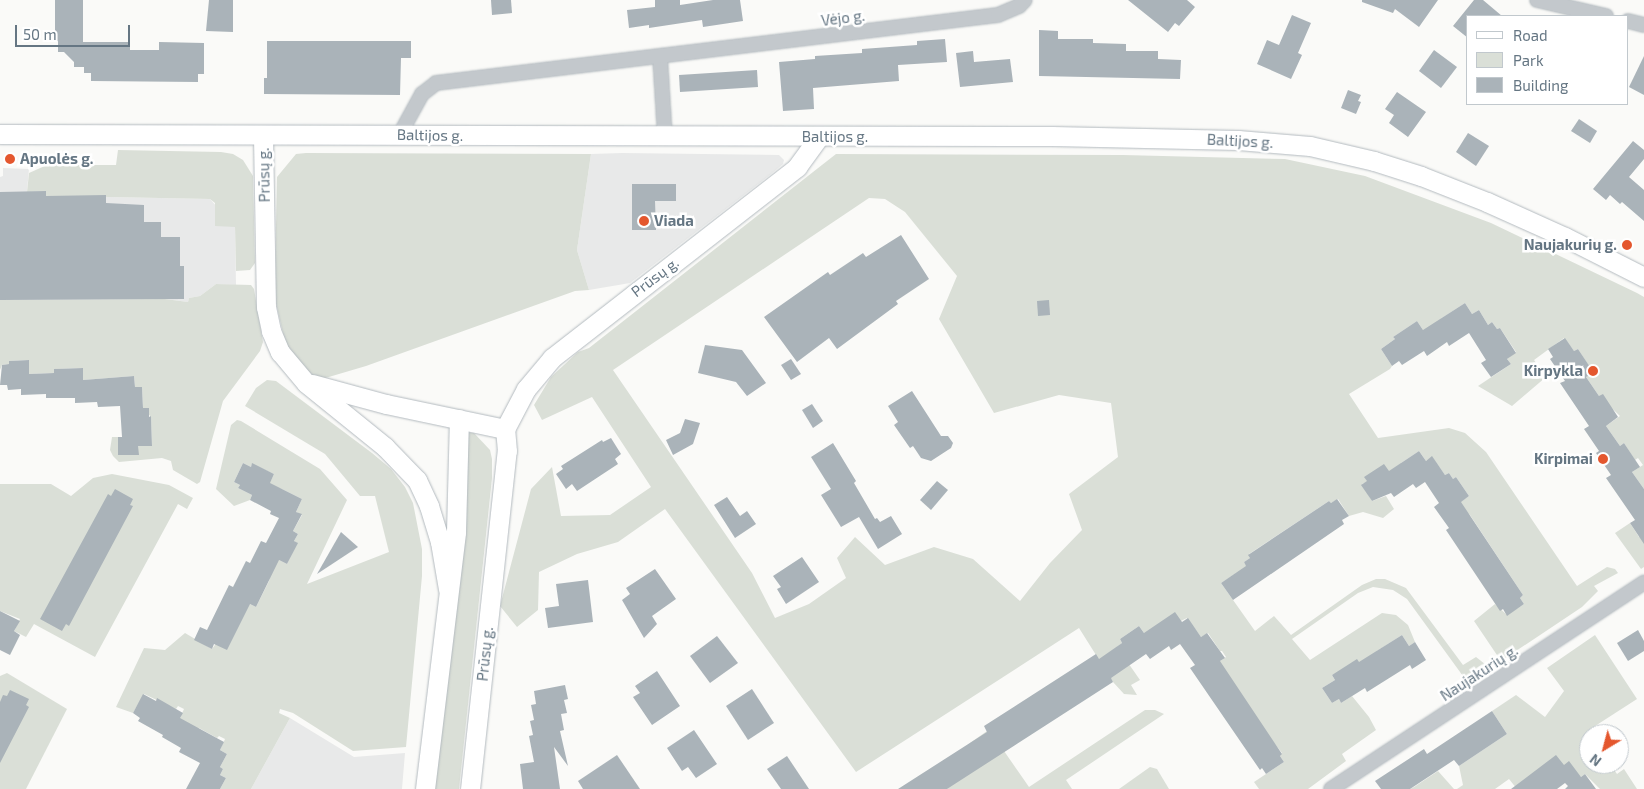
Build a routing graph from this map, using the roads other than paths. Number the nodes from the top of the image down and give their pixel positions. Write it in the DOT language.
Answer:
graph roads {
  1 [pos="1026,0"];
  2 [pos="1537,0"];
  3 [pos="1602,15"];
  4 [pos="1629,21"];
  5 [pos="1644,25"];
  6 [pos="660,56"];
  7 [pos="0,134"];
  8 [pos="400,134"];
  9 [pos="263,136"];
  10 [pos="665,136"];
  11 [pos="819,137"];
  12 [pos="1644,277"];
  13 [pos="306,383"];
  14 [pos="458,419"];
  15 [pos="505,429"];
  16 [pos="1644,583"];
  17 [pos="448,589"];
  18 [pos="425,789"];
  19 [pos="470,789"];
  20 [pos="1331,789"];
  1 -- 6 [label="street, Vėjo g."];
  2 -- 3 [label="street"];
  4 -- 5 [label="street"];
  6 -- 8 [label="street, Vėjo g."];
  6 -- 10 [label="street"];
  7 -- 9 [label="street, Baltijos g."];
  8 -- 9 [label="street, Baltijos g."];
  8 -- 10 [label="street, Baltijos g."];
  9 -- 13 [label="street, Prūsų g."];
  10 -- 11 [label="street, Baltijos g."];
  11 -- 12 [label="street, Baltijos g."];
  11 -- 15 [label="street, Prūsų g."];
  13 -- 14 [label="street"];
  13 -- 17 [label="street, Prūsų g."];
  14 -- 15 [label="street"];
  14 -- 17 [label="street, Prūsų g."];
  15 -- 19 [label="street, Prūsų g."];
  16 -- 20 [label="street, Naujakurių g."];
  17 -- 18 [label="street, Prūsų g."];
}
